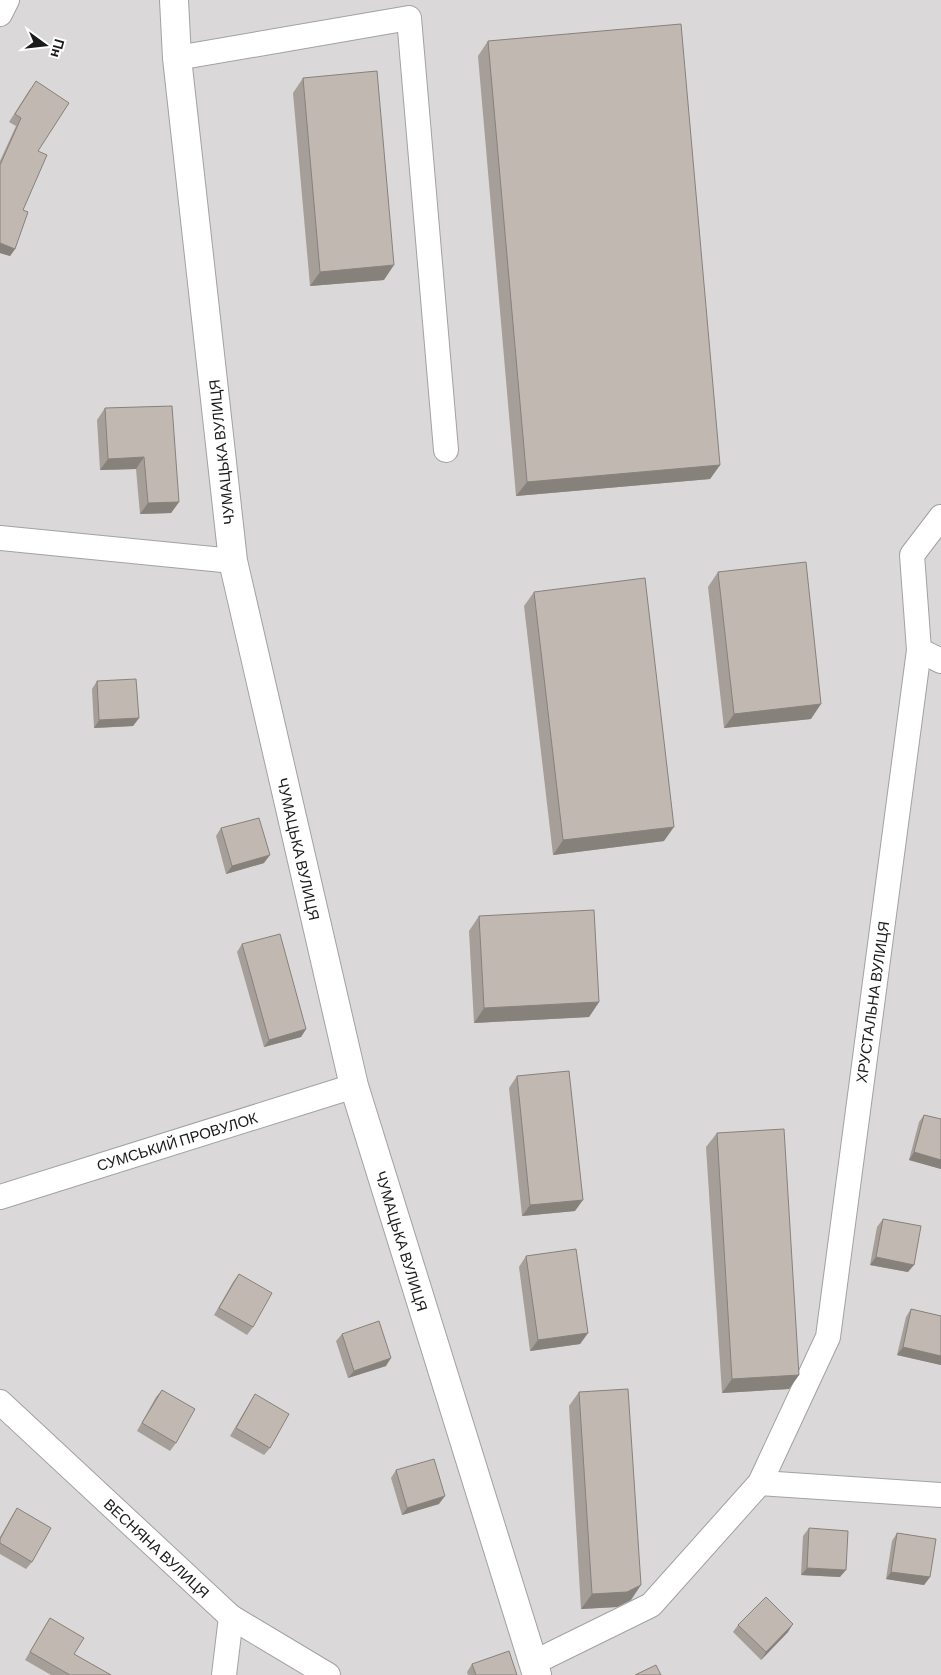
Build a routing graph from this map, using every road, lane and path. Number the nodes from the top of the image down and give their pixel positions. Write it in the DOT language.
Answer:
graph roads {
  1 [pos="7,0"];
  2 [pos="174,0"];
  3 [pos="0,14"];
  4 [pos="177,58"];
  5 [pos="446,450"];
  6 [pos="941,517"];
  7 [pos="0,538"];
  8 [pos="233,561"];
  9 [pos="919,650"];
  10 [pos="941,661"];
  11 [pos="354,1086"];
  12 [pos="0,1197"];
  13 [pos="0,1402"];
  14 [pos="760,1483"];
  15 [pos="941,1495"];
  16 [pos="231,1617"];
  17 [pos="535,1669"];
  18 [pos="224,1675"];
  19 [pos="328,1675"];
  1 -- 3 [label="street"];
  2 -- 4 [label="street, ЧУМАЦЬКА ВУЛИЦЯ"];
  4 -- 5 [label="street"];
  4 -- 8 [label="street, ЧУМАЦЬКА ВУЛИЦЯ"];
  6 -- 9 [label="street, ХРУСТАЛЬНА ВУЛИЦЯ"];
  7 -- 8 [label="street"];
  8 -- 11 [label="street, ЧУМАЦЬКА ВУЛИЦЯ"];
  9 -- 10 [label="street"];
  9 -- 14 [label="street, ХРУСТАЛЬНА ВУЛИЦЯ"];
  11 -- 12 [label="street, СУМСЬКИЙ ПРОВУЛОК"];
  11 -- 17 [label="street, ЧУМАЦЬКА ВУЛИЦЯ"];
  13 -- 16 [label="street, ВЕСНЯНА ВУЛИЦЯ"];
  14 -- 15 [label="street"];
  14 -- 17 [label="street, ХРУСТАЛЬНА ВУЛИЦЯ"];
  16 -- 18 [label="street"];
  16 -- 19 [label="street, ВЕСНЯНА ВУЛИЦЯ"];
}
